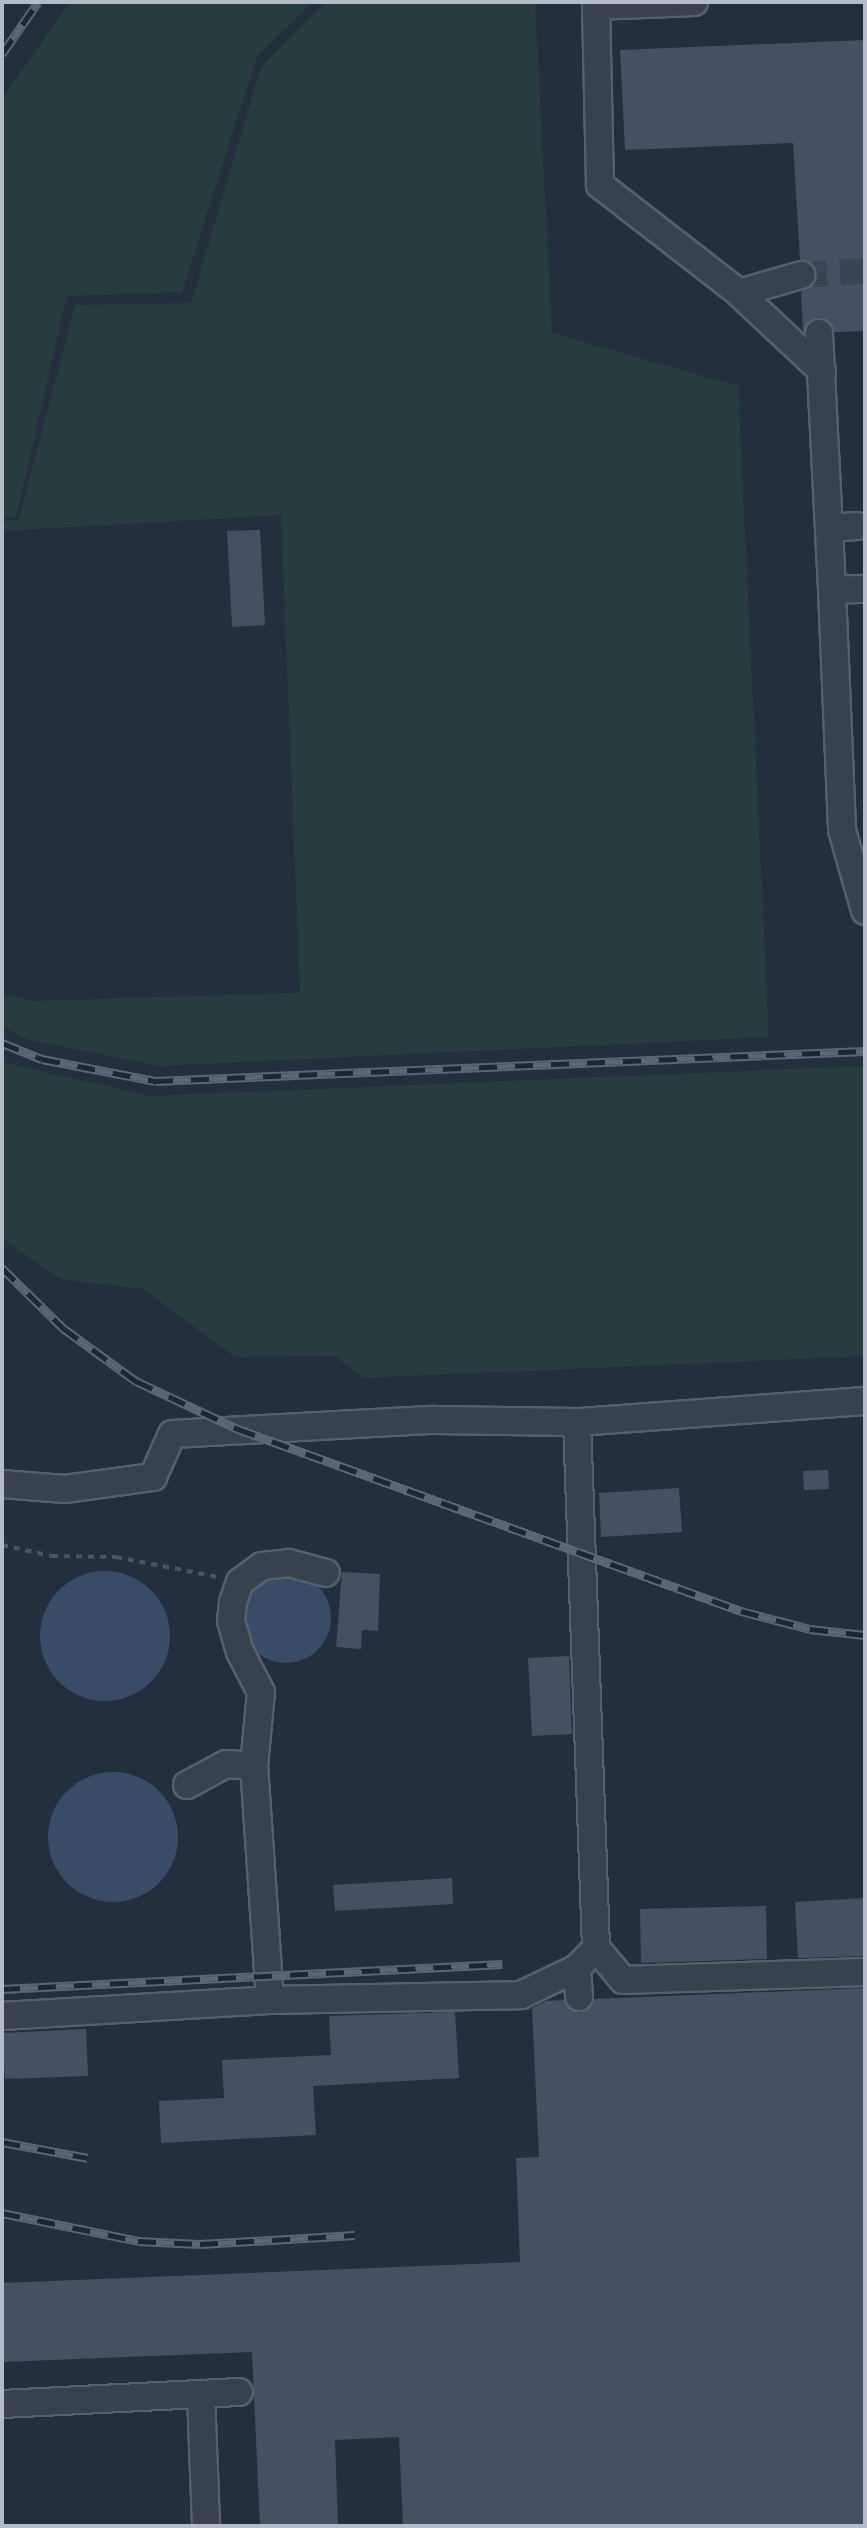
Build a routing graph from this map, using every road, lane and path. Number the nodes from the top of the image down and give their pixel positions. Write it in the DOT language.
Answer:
graph roads {
  1 [pos="694,2"];
  2 [pos="801,275"];
  3 [pos="739,293"];
  4 [pos="819,333"];
  5 [pos="822,371"];
  6 [pos="857,526"];
  7 [pos="829,528"];
  8 [pos="865,589"];
  9 [pos="832,590"];
  10 [pos="865,911"];
  11 [pos="865,1401"];
  12 [pos="577,1422"];
  13 [pos="2,1484"];
  14 [pos="2,1545"];
  15 [pos="326,1573"];
  16 [pos="240,1582"];
  17 [pos="254,1766"];
  18 [pos="187,1785"];
  19 [pos="596,1948"];
  20 [pos="577,1968"];
  21 [pos="865,1972"];
  22 [pos="579,1997"];
  23 [pos="270,2000"];
  24 [pos="2,2016"];
  25 [pos="239,2392"];
  26 [pos="201,2394"];
  27 [pos="2,2404"];
  28 [pos="206,2526"];
  1 -- 3 [label="lane"];
  2 -- 3 [label="lane"];
  3 -- 5 [label="lane"];
  4 -- 5 [label="lane"];
  5 -- 7 [label="lane"];
  6 -- 7 [label="lane"];
  7 -- 9 [label="lane"];
  8 -- 9 [label="lane"];
  9 -- 10 [label="lane"];
  11 -- 12 [label="lane"];
  12 -- 13 [label="lane"];
  12 -- 19 [label="lane"];
  14 -- 16 [label="path"];
  15 -- 16 [label="lane"];
  16 -- 17 [label="lane"];
  17 -- 18 [label="lane"];
  17 -- 23 [label="lane"];
  19 -- 20 [label="lane"];
  19 -- 21 [label="lane"];
  20 -- 22 [label="lane"];
  20 -- 23 [label="lane"];
  23 -- 24 [label="lane"];
  25 -- 26 [label="lane"];
  26 -- 27 [label="lane"];
  26 -- 28 [label="lane"];
}
